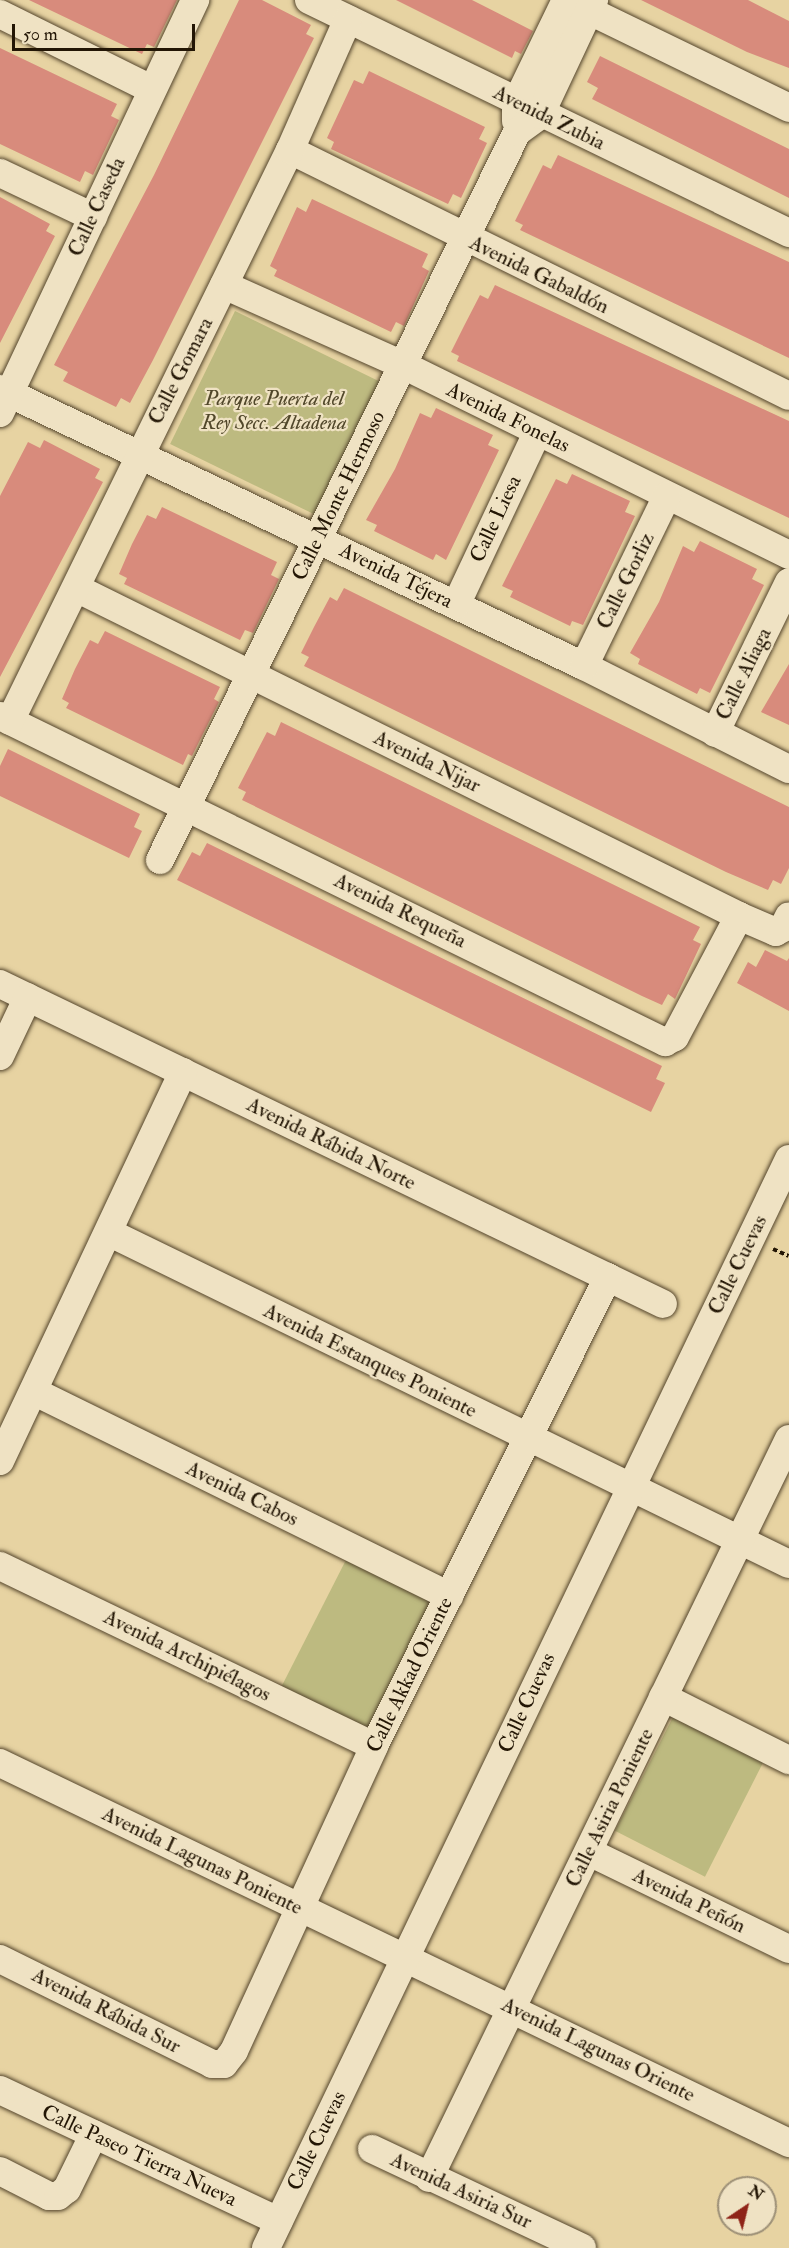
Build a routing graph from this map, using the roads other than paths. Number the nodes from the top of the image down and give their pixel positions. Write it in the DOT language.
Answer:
graph roads {
  1 [pos="195,0"];
  2 [pos="309,0"];
  3 [pos="579,3"];
  4 [pos="0,14"];
  5 [pos="348,20"];
  6 [pos="151,89"];
  7 [pos="789,108"];
  8 [pos="528,109"];
  9 [pos="290,150"];
  10 [pos="0,173"];
  11 [pos="93,217"];
  12 [pos="789,233"];
  13 [pos="464,239"];
  14 [pos="224,285"];
  15 [pos="403,365"];
  16 [pos="789,396"];
  17 [pos="3,399"];
  18 [pos="537,433"];
  19 [pos="137,456"];
  20 [pos="667,496"];
  21 [pos="318,538"];
  22 [pos="789,555"];
  23 [pos="789,582"];
  24 [pos="76,588"];
  25 [pos="456,605"];
  26 [pos="584,666"];
  27 [pos="251,674"];
  28 [pos="5,718"];
  29 [pos="715,733"];
  30 [pos="789,769"];
  31 [pos="187,806"];
  32 [pos="160,860"];
  33 [pos="739,916"];
  34 [pos="784,924"];
  35 [pos="0,984"];
  36 [pos="28,997"];
  37 [pos="0,1056"];
  38 [pos="183,1072"];
  39 [pos="789,1158"];
  40 [pos="111,1233"];
  41 [pos="608,1277"];
  42 [pos="663,1304"];
  43 [pos="35,1392"];
  44 [pos="529,1439"];
  45 [pos="789,1439"];
  46 [pos="0,1461"];
  47 [pos="631,1486"];
  48 [pos="740,1540"];
  49 [pos="789,1564"];
  50 [pos="0,1566"];
  51 [pos="449,1596"];
  52 [pos="663,1697"];
  53 [pos="374,1746"];
  54 [pos="789,1760"];
  55 [pos="0,1763"];
  56 [pos="589,1852"];
  57 [pos="299,1908"];
  58 [pos="789,1949"];
  59 [pos="0,1959"];
  60 [pos="405,1959"];
  61 [pos="511,2008"];
  62 [pos="212,2064"];
  63 [pos="0,2090"];
  64 [pos="94,2134"];
  65 [pos="789,2143"];
  66 [pos="372,2149"];
  67 [pos="0,2171"];
  68 [pos="429,2178"];
  69 [pos="279,2221"];
  70 [pos="266,2248"];
  71 [pos="582,2248"];
  1 -- 6 [label="street, Calle Caseda"];
  2 -- 5 [label="street, Avenida Zubia"];
  3 -- 7 [label="street"];
  3 -- 8 [label="street, Calle Monte Hermoso"];
  4 -- 6 [label="street"];
  5 -- 8 [label="street, Avenida Zubia"];
  5 -- 9 [label="street, Calle Gomara"];
  6 -- 11 [label="street, Calle Caseda"];
  8 -- 12 [label="street, Avenida Zubia"];
  8 -- 13 [label="street, Calle Monte Hermoso"];
  9 -- 13 [label="street, Avenida Gabaldón"];
  9 -- 14 [label="street, Calle Gomara"];
  10 -- 11 [label="street"];
  11 -- 17 [label="street, Calle Caseda"];
  13 -- 15 [label="street, Calle Monte Hermoso"];
  13 -- 16 [label="street, Avenida Gabaldón"];
  14 -- 15 [label="street, Avenida Fonelas"];
  14 -- 19 [label="street, Calle Gomara"];
  15 -- 18 [label="street, Avenida Fonelas"];
  15 -- 21 [label="street, Calle Monte Hermoso"];
  17 -- 19 [label="street, Avenida Téjera"];
  18 -- 20 [label="street, Avenida Fonelas"];
  18 -- 25 [label="street, Calle Liesa"];
  19 -- 21 [label="street, Avenida Téjera"];
  19 -- 24 [label="street, Calle Gomara"];
  20 -- 22 [label="street, Avenida Fonelas"];
  20 -- 26 [label="street, Calle Gorliz"];
  21 -- 25 [label="street, Avenida Téjera"];
  21 -- 27 [label="street, Calle Monte Hermoso"];
  23 -- 29 [label="street, Calle Aliaga"];
  24 -- 27 [label="street, Avenida Nijar"];
  24 -- 28 [label="street, Calle Gomara"];
  25 -- 26 [label="street, Avenida Téjera"];
  26 -- 29 [label="street, Avenida Téjera"];
  27 -- 31 [label="street, Calle Monte Hermoso"];
  27 -- 33 [label="street, Avenida Nijar"];
  28 -- 31 [label="street, Avenida Requeña"];
  29 -- 30 [label="street, Avenida Téjera"];
  31 -- 32 [label="street, Calle Monte Hermoso"];
  31 -- 33 [label="street, Avenida Requeña"];
  33 -- 34 [label="street, Avenida Nijar"];
  35 -- 36 [label="street, Avenida Rábida Norte"];
  36 -- 37 [label="street"];
  36 -- 38 [label="street, Avenida Rábida Norte"];
  38 -- 40 [label="street"];
  38 -- 41 [label="street, Avenida Rábida Norte"];
  39 -- 47 [label="street, Calle Cuevas"];
  40 -- 43 [label="street"];
  40 -- 44 [label="street, Avenida Estanques Poniente"];
  41 -- 42 [label="street, Avenida Rábida Norte"];
  41 -- 44 [label="street, Calle Akkad Oriente"];
  43 -- 46 [label="street"];
  43 -- 51 [label="street, Avenida Cabos"];
  44 -- 47 [label="street, Avenida Estanques Poniente"];
  44 -- 51 [label="street, Calle Akkad Oriente"];
  45 -- 48 [label="street, Calle Asiria Poniente"];
  47 -- 48 [label="street, Avenida Estanques Poniente"];
  47 -- 60 [label="street, Calle Cuevas"];
  48 -- 49 [label="street, Avenida Estanques Poniente"];
  48 -- 52 [label="street, Calle Asiria Poniente"];
  50 -- 53 [label="street, Avenida Archipiélagos"];
  51 -- 53 [label="street, Calle Akkad Oriente"];
  52 -- 54 [label="street"];
  52 -- 56 [label="street, Calle Asiria Poniente"];
  53 -- 57 [label="street, Calle Akkad Oriente"];
  55 -- 57 [label="street, Avenida Lagunas Poniente"];
  56 -- 58 [label="street, Avenida Peñón"];
  56 -- 61 [label="street, Calle Asiria Poniente"];
  57 -- 60 [label="street, Avenida Lagunas Poniente"];
  57 -- 62 [label="street, Calle Akkad Oriente"];
  59 -- 62 [label="street, Avenida Rábida Sur"];
  60 -- 61 [label="street, Avenida Lagunas Oriente"];
  60 -- 69 [label="street, Calle Cuevas"];
  61 -- 65 [label="street, Avenida Lagunas Oriente"];
  61 -- 68 [label="street, Calle Asiria Poniente"];
  63 -- 64 [label="street, Calle Paseo Tierra Nueva"];
  64 -- 67 [label="street"];
  64 -- 69 [label="street, Calle Paseo Tierra Nueva"];
  66 -- 68 [label="street, Avenida Asiria Sur"];
  68 -- 71 [label="street, Avenida Asiria Sur"];
  69 -- 70 [label="street, Calle Cuevas"];
}
